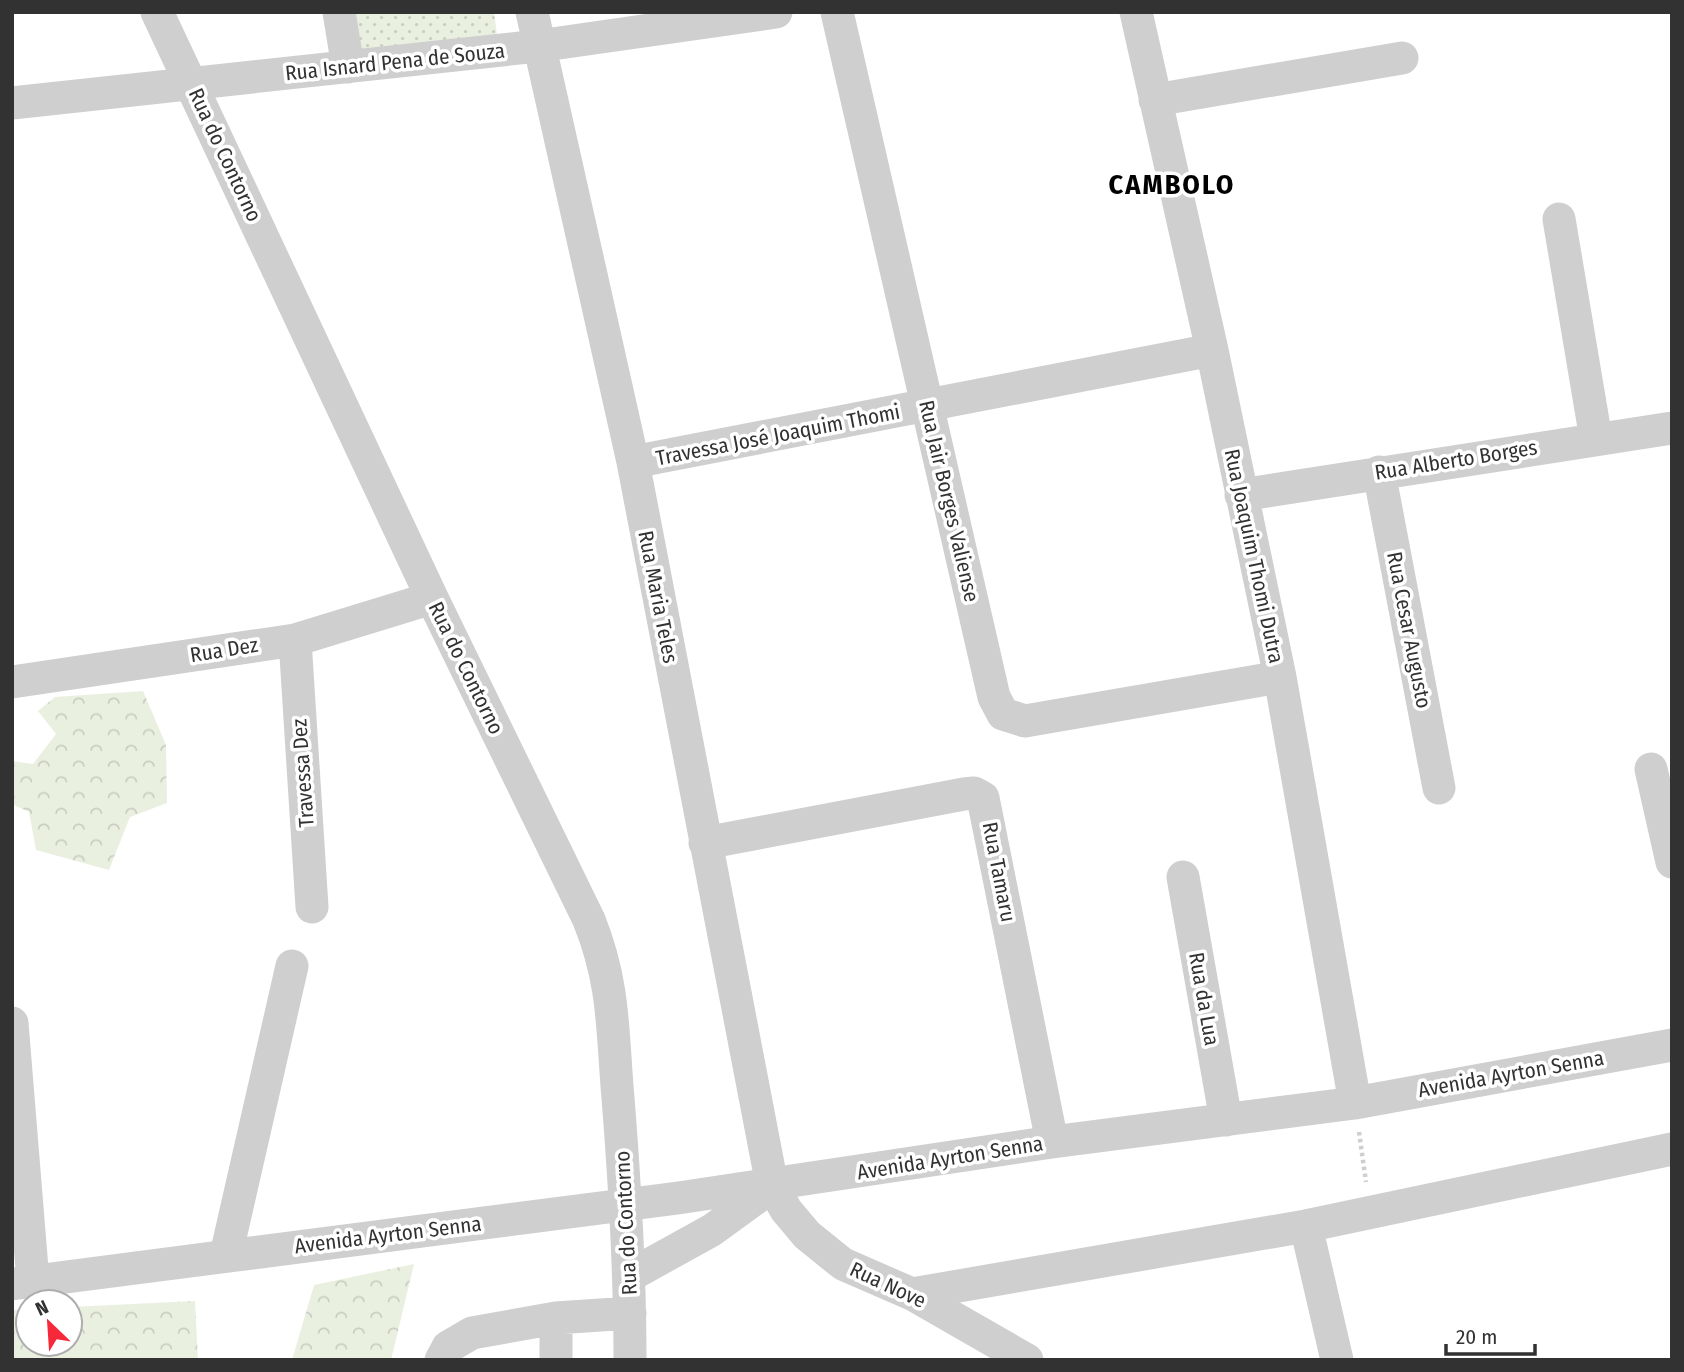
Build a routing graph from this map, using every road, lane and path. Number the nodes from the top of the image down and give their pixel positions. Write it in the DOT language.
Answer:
graph roads {
  1 [pos="157,12"];
  2 [pos="339,12"];
  3 [pos="532,12"];
  4 [pos="776,12"];
  5 [pos="837,12"];
  6 [pos="1136,12"];
  7 [pos="538,46"];
  8 [pos="1402,58"];
  9 [pos="348,66"];
  10 [pos="192,84"];
  11 [pos="1155,100"];
  12 [pos="12,103"];
  13 [pos="1559,219"];
  14 [pos="1212,350"];
  15 [pos="927,408"];
  16 [pos="1672,428"];
  17 [pos="1595,439"];
  18 [pos="633,463"];
  19 [pos="1379,472"];
  20 [pos="1241,495"];
  21 [pos="432,598"];
  22 [pos="295,640"];
  23 [pos="1280,677"];
  24 [pos="12,682"];
  25 [pos="1651,769"];
  26 [pos="1439,788"];
  27 [pos="705,844"];
  28 [pos="1672,862"];
  29 [pos="1183,877"];
  30 [pos="312,907"];
  31 [pos="292,965"];
  32 [pos="12,1023"];
  33 [pos="1672,1045"];
  34 [pos="1355,1103"];
  35 [pos="1226,1120"];
  36 [pos="1052,1142"];
  37 [pos="1672,1149"];
  38 [pos="772,1185"];
  39 [pos="628,1205"];
  40 [pos="1370,1213"];
  41 [pos="1306,1226"];
  42 [pos="226,1255"];
  43 [pos="629,1276"];
  44 [pos="23,1282"];
  45 [pos="912,1294"];
  46 [pos="630,1313"];
  47 [pos="556,1318"];
  48 [pos="441,1360"];
  49 [pos="556,1360"];
  50 [pos="630,1360"];
  51 [pos="1027,1360"];
  52 [pos="1337,1360"];
  1 -- 10 [label="street, Rua do Contorno"];
  2 -- 9 [label="street"];
  3 -- 7 [label="street, Rua Maria Teles"];
  4 -- 7 [label="street, Rua Isnard Pena de Souza"];
  5 -- 15 [label="street, Rua Jair Borges Valiense"];
  6 -- 11 [label="street, Rua Joaquim Thomi Dutra"];
  7 -- 9 [label="street, Rua Isnard Pena de Souza"];
  7 -- 18 [label="street, Rua Maria Teles"];
  8 -- 11 [label="street"];
  9 -- 10 [label="street, Rua Isnard Pena de Souza"];
  10 -- 12 [label="street, Rua Isnard Pena de Souza"];
  10 -- 21 [label="street, Rua do Contorno"];
  11 -- 14 [label="street, Rua Joaquim Thomi Dutra"];
  13 -- 17 [label="street"];
  14 -- 15 [label="street, Travessa José Joaquim Thomi"];
  14 -- 20 [label="street, Rua Joaquim Thomi Dutra"];
  15 -- 18 [label="street, Travessa José Joaquim Thomi"];
  15 -- 23 [label="street, Rua Jair Borges Valiense"];
  16 -- 17 [label="street, Rua Alberto Borges"];
  17 -- 19 [label="street, Rua Alberto Borges"];
  18 -- 27 [label="street, Rua Maria Teles"];
  19 -- 20 [label="street, Rua Alberto Borges"];
  19 -- 26 [label="street, Rua Cesar Augusto"];
  20 -- 23 [label="street, Rua Joaquim Thomi Dutra"];
  21 -- 22 [label="street, Rua Dez"];
  21 -- 39 [label="street, Rua do Contorno"];
  22 -- 24 [label="street, Rua Dez"];
  22 -- 30 [label="street, Travessa Dez"];
  23 -- 34 [label="street, Rua Joaquim Thomi Dutra"];
  25 -- 28 [label="street"];
  27 -- 36 [label="street, Rua Tamaru"];
  27 -- 38 [label="street, Rua Maria Teles"];
  29 -- 35 [label="street, Rua da Lua"];
  31 -- 42 [label="street"];
  32 -- 44 [label="street"];
  33 -- 34 [label="street, Avenida Ayrton Senna"];
  34 -- 35 [label="street, Avenida Ayrton Senna"];
  34 -- 40 [label="path"];
  35 -- 36 [label="street, Avenida Ayrton Senna"];
  36 -- 38 [label="street, Avenida Ayrton Senna"];
  37 -- 40 [label="street"];
  38 -- 39 [label="street, Avenida Ayrton Senna"];
  38 -- 43 [label="street"];
  38 -- 45 [label="street, Rua Nove"];
  39 -- 42 [label="street, Avenida Ayrton Senna"];
  39 -- 43 [label="street, Rua do Contorno"];
  40 -- 41 [label="street"];
  41 -- 45 [label="street"];
  41 -- 52 [label="street"];
  42 -- 44 [label="street, Avenida Ayrton Senna"];
  43 -- 46 [label="street, Rua do Contorno"];
  45 -- 51 [label="street, Rua Nove"];
  46 -- 47 [label="street"];
  46 -- 50 [label="street, Rua do Contorno"];
  47 -- 48 [label="street"];
  47 -- 49 [label="street"];
}
